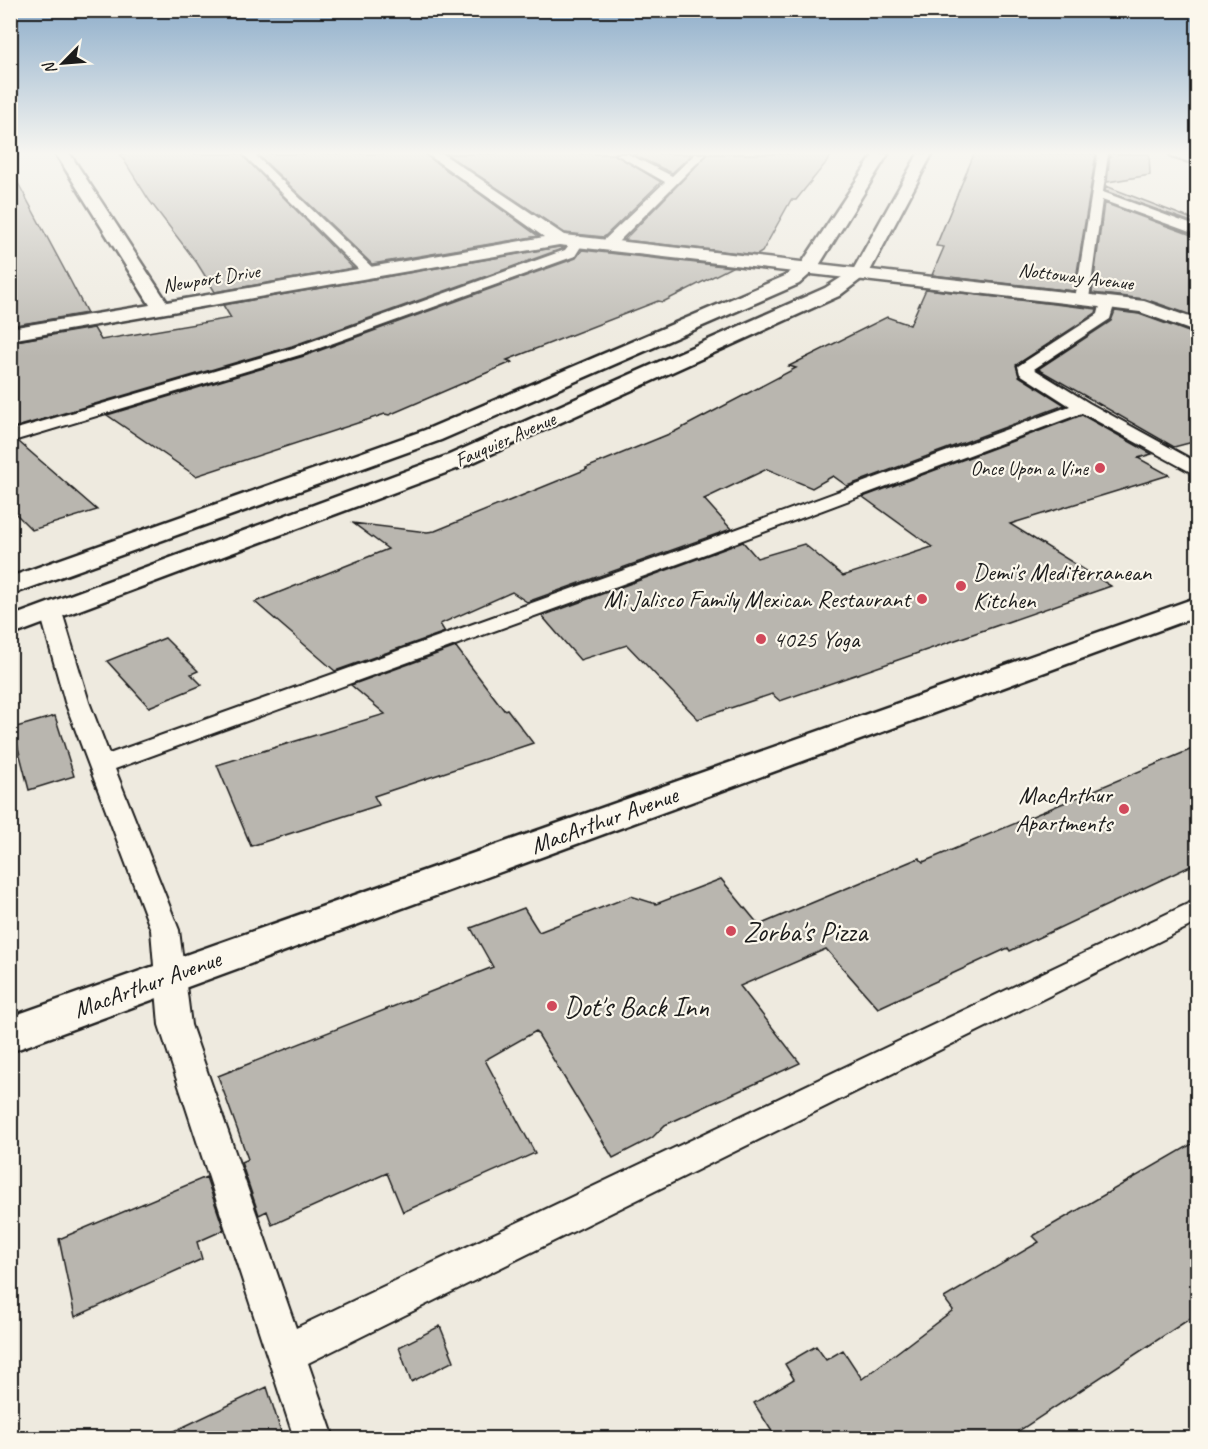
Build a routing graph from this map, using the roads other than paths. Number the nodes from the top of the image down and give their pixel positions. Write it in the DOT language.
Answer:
graph roads {
  1 [pos="106,222"];
  2 [pos="317,222"];
  3 [pos="532,222"];
  4 [pos="631,222"];
  5 [pos="838,222"];
  6 [pos="888,222"];
  7 [pos="1093,222"];
  8 [pos="1172,222"];
  9 [pos="1197,231"];
  10 [pos="559,240"];
  11 [pos="579,240"];
  12 [pos="608,244"];
  13 [pos="809,267"];
  14 [pos="860,273"];
  15 [pos="371,274"];
  16 [pos="1082,299"];
  17 [pos="1108,302"];
  18 [pos="162,309"];
  19 [pos="1197,327"];
  20 [pos="10,334"];
  21 [pos="1083,407"];
  22 [pos="10,437"];
  23 [pos="1197,471"];
  24 [pos="12,583"];
  25 [pos="1197,606"];
  26 [pos="51,612"];
  27 [pos="10,627"];
  28 [pos="102,765"];
  29 [pos="1197,909"];
  30 [pos="170,975"];
  31 [pos="10,1035"];
  32 [pos="285,1354"];
  33 [pos="314,1438"];
  1 -- 18 [label="street"];
  2 -- 15 [label="lane"];
  3 -- 10 [label="street"];
  4 -- 12 [label="lane"];
  5 -- 13 [label="street, Fauquier Avenue"];
  6 -- 14 [label="street, Fauquier Avenue"];
  7 -- 16 [label="lane"];
  8 -- 9 [label="lane"];
  10 -- 11 [label="street, Nottoway Avenue"];
  10 -- 15 [label="street, Newport Drive"];
  11 -- 12 [label="street, Nottoway Avenue"];
  11 -- 22 [label="lane"];
  12 -- 13 [label="street, Nottoway Avenue"];
  13 -- 14 [label="street, Nottoway Avenue"];
  13 -- 24 [label="street, Fauquier Avenue"];
  14 -- 16 [label="street, Nottoway Avenue"];
  14 -- 26 [label="street, Fauquier Avenue"];
  15 -- 18 [label="street, Newport Drive"];
  16 -- 17 [label="street, Nottoway Avenue"];
  17 -- 19 [label="street, Nottoway Avenue"];
  17 -- 21 [label="lane"];
  18 -- 20 [label="street, Newport Drive"];
  21 -- 23 [label="lane"];
  21 -- 28 [label="lane"];
  25 -- 30 [label="street, MacArthur Avenue"];
  26 -- 27 [label="street, Fauquier Avenue"];
  26 -- 28 [label="lane"];
  28 -- 30 [label="lane"];
  29 -- 32 [label="lane"];
  30 -- 31 [label="street, MacArthur Avenue"];
  30 -- 32 [label="lane"];
  32 -- 33 [label="lane"];
}
